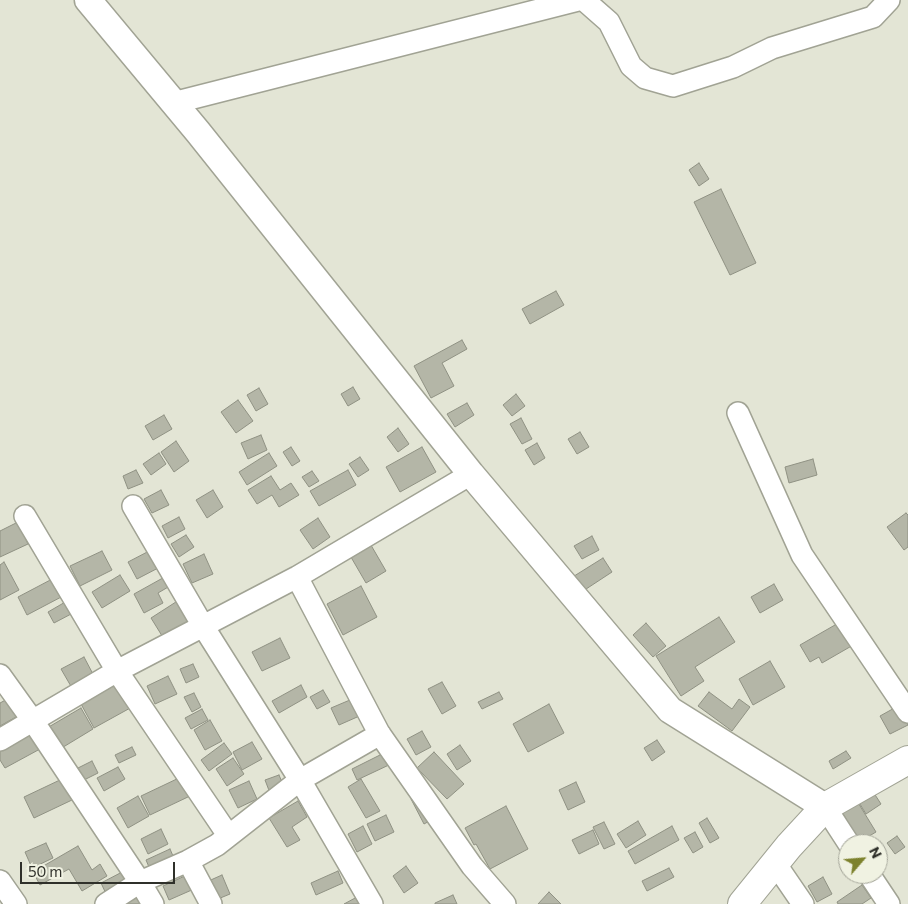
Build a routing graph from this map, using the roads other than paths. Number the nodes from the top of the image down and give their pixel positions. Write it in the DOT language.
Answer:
graph roads {
  1 [pos="88,0"];
  2 [pos="578,0"];
  3 [pos="584,0"];
  4 [pos="889,0"];
  5 [pos="173,103"];
  6 [pos="738,413"];
  7 [pos="471,474"];
  8 [pos="134,506"];
  9 [pos="25,516"];
  10 [pos="297,577"];
  11 [pos="203,626"];
  12 [pos="117,671"];
  13 [pos="0,675"];
  14 [pos="908,712"];
  15 [pos="33,721"];
  16 [pos="380,734"];
  17 [pos="0,740"];
  18 [pos="908,760"];
  19 [pos="300,780"];
  20 [pos="825,807"];
  21 [pos="843,834"];
  22 [pos="228,835"];
  23 [pos="188,861"];
  24 [pos="775,863"];
  25 [pos="0,881"];
  26 [pos="140,882"];
  27 [pos="876,884"];
  28 [pos="16,904"];
  29 [pos="106,904"];
  30 [pos="153,904"];
  31 [pos="212,904"];
  32 [pos="372,904"];
  33 [pos="506,904"];
  34 [pos="742,904"];
  35 [pos="803,904"];
  36 [pos="889,904"];
  1 -- 5 [label="street"];
  2 -- 5 [label="street"];
  3 -- 4 [label="street"];
  5 -- 7 [label="street"];
  6 -- 14 [label="street"];
  7 -- 10 [label="street"];
  7 -- 20 [label="street"];
  8 -- 11 [label="street"];
  9 -- 12 [label="street"];
  10 -- 11 [label="street"];
  10 -- 16 [label="street"];
  11 -- 12 [label="street"];
  11 -- 19 [label="street"];
  12 -- 15 [label="street"];
  12 -- 22 [label="street"];
  13 -- 15 [label="street"];
  15 -- 17 [label="street"];
  15 -- 26 [label="street"];
  16 -- 19 [label="street"];
  16 -- 33 [label="street"];
  18 -- 20 [label="main road"];
  19 -- 22 [label="street"];
  19 -- 32 [label="street"];
  20 -- 21 [label="street"];
  20 -- 24 [label="main road"];
  22 -- 23 [label="street"];
  23 -- 26 [label="street"];
  23 -- 31 [label="street"];
  24 -- 34 [label="main road"];
  24 -- 35 [label="street"];
  25 -- 28 [label="street"];
  26 -- 29 [label="street"];
  26 -- 30 [label="street"];
  27 -- 36 [label="street"];
}
